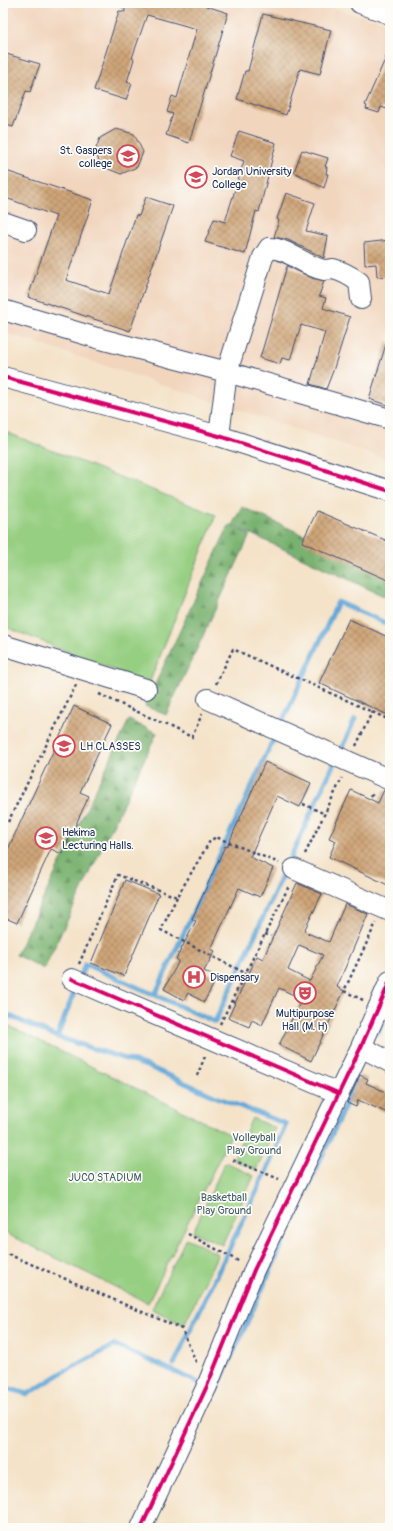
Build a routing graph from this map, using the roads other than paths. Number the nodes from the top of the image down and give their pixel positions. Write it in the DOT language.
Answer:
graph roads {
  1 [pos="360,3"];
  2 [pos="390,14"];
  3 [pos="3,222"];
  4 [pos="26,230"];
  5 [pos="362,299"];
  6 [pos="3,310"];
  7 [pos="227,372"];
  8 [pos="3,377"];
  9 [pos="390,420"];
  10 [pos="219,436"];
  11 [pos="390,491"];
  12 [pos="3,645"];
  13 [pos="146,690"];
  14 [pos="208,699"];
  15 [pos="390,780"];
  16 [pos="290,867"];
  17 [pos="386,909"];
  18 [pos="72,979"];
  19 [pos="390,981"];
  20 [pos="361,1047"];
  21 [pos="390,1062"];
  22 [pos="338,1092"];
  23 [pos="141,1528"];
  1 -- 2 [label="street"];
  3 -- 4 [label="street"];
  5 -- 7 [label="street"];
  6 -- 7 [label="street"];
  7 -- 9 [label="street"];
  7 -- 10 [label="street"];
  8 -- 10 [label="street"];
  10 -- 11 [label="street"];
  12 -- 13 [label="street"];
  14 -- 15 [label="street"];
  16 -- 17 [label="street"];
  18 -- 22 [label="street"];
  19 -- 20 [label="street"];
  20 -- 21 [label="street"];
  20 -- 22 [label="street"];
  22 -- 23 [label="street"];
}
